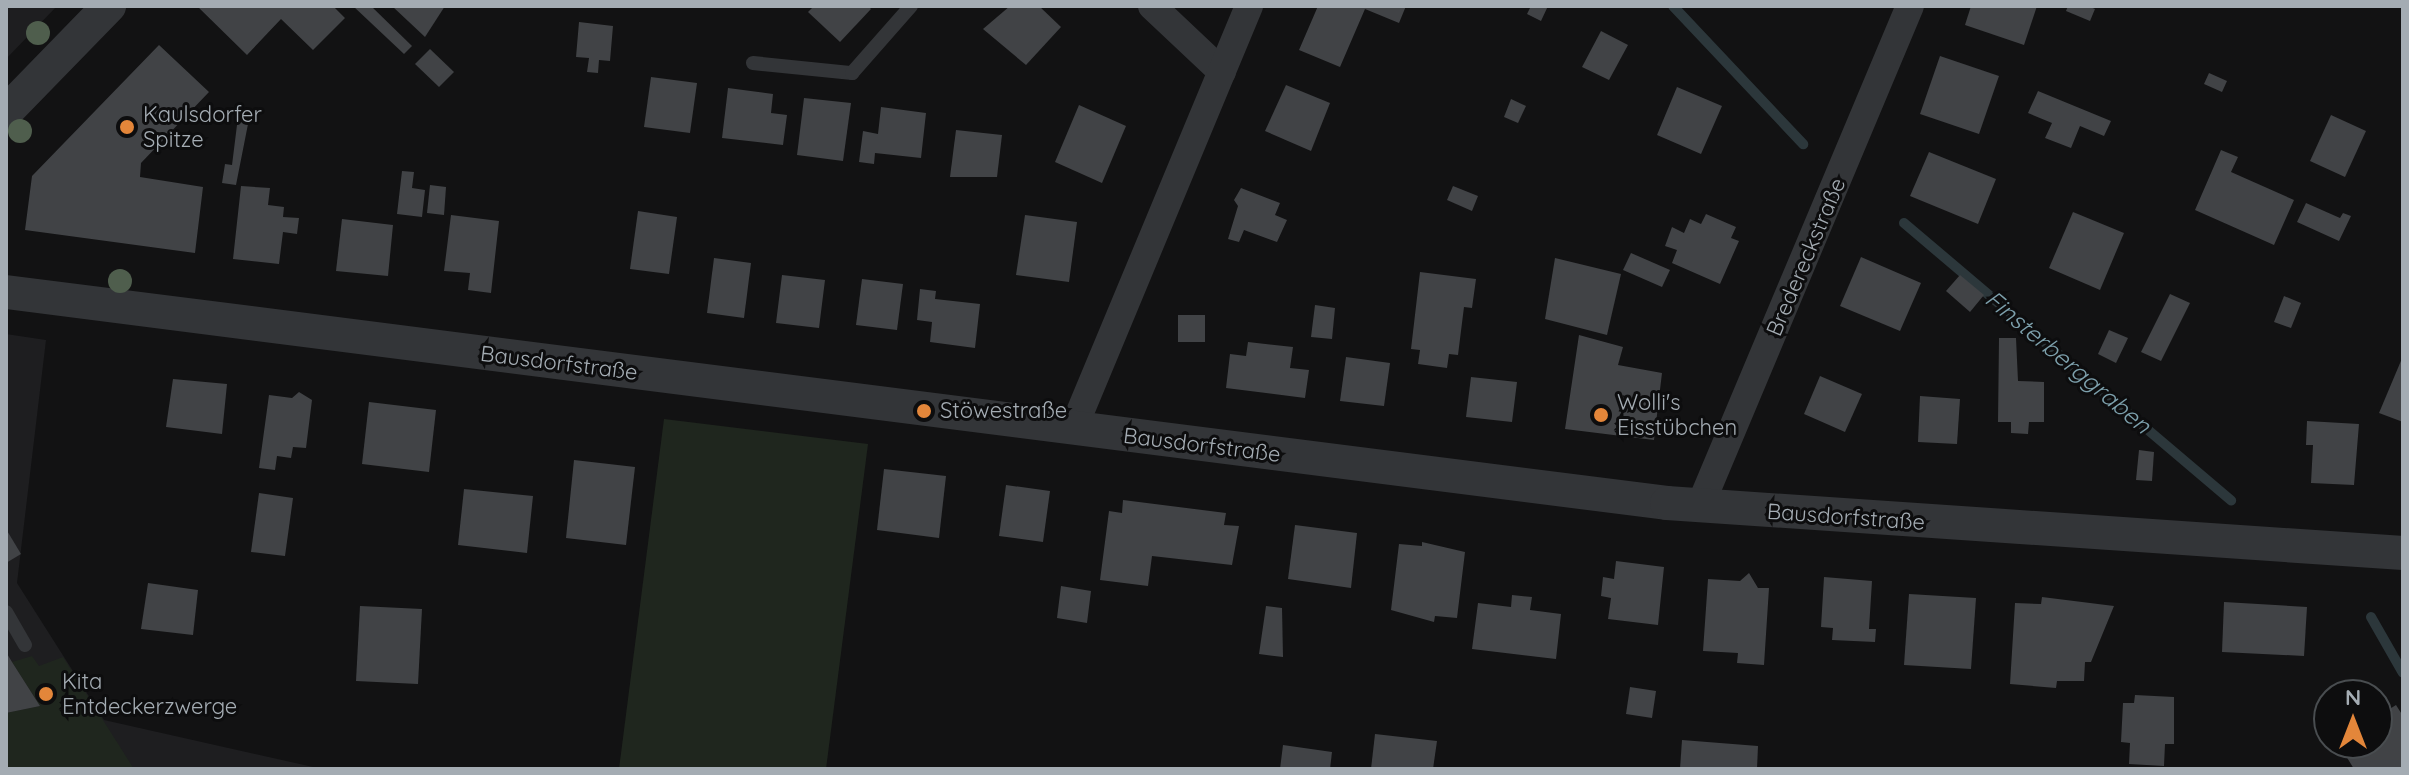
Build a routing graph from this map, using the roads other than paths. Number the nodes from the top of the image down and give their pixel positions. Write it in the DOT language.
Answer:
graph roads {
  1 [pos="109,6"];
  2 [pos="911,6"];
  3 [pos="1152,6"];
  4 [pos="1249,6"];
  5 [pos="1910,6"];
  6 [pos="753,63"];
  7 [pos="1222,72"];
  8 [pos="6,112"];
  9 [pos="6,292"];
  10 [pos="1073,429"];
  11 [pos="1700,506"];
  12 [pos="2403,553"];
  13 [pos="6,612"];
  14 [pos="25,645"];
  1 -- 8 [label="street"];
  2 -- 6 [label="lane"];
  3 -- 7 [label="street"];
  4 -- 7 [label="street"];
  5 -- 11 [label="street, Bredereckstraße"];
  7 -- 10 [label="street"];
  9 -- 10 [label="street, Bausdorfstraße"];
  10 -- 11 [label="street, Bausdorfstraße"];
  11 -- 12 [label="street, Bausdorfstraße"];
  13 -- 14 [label="lane"];
}
